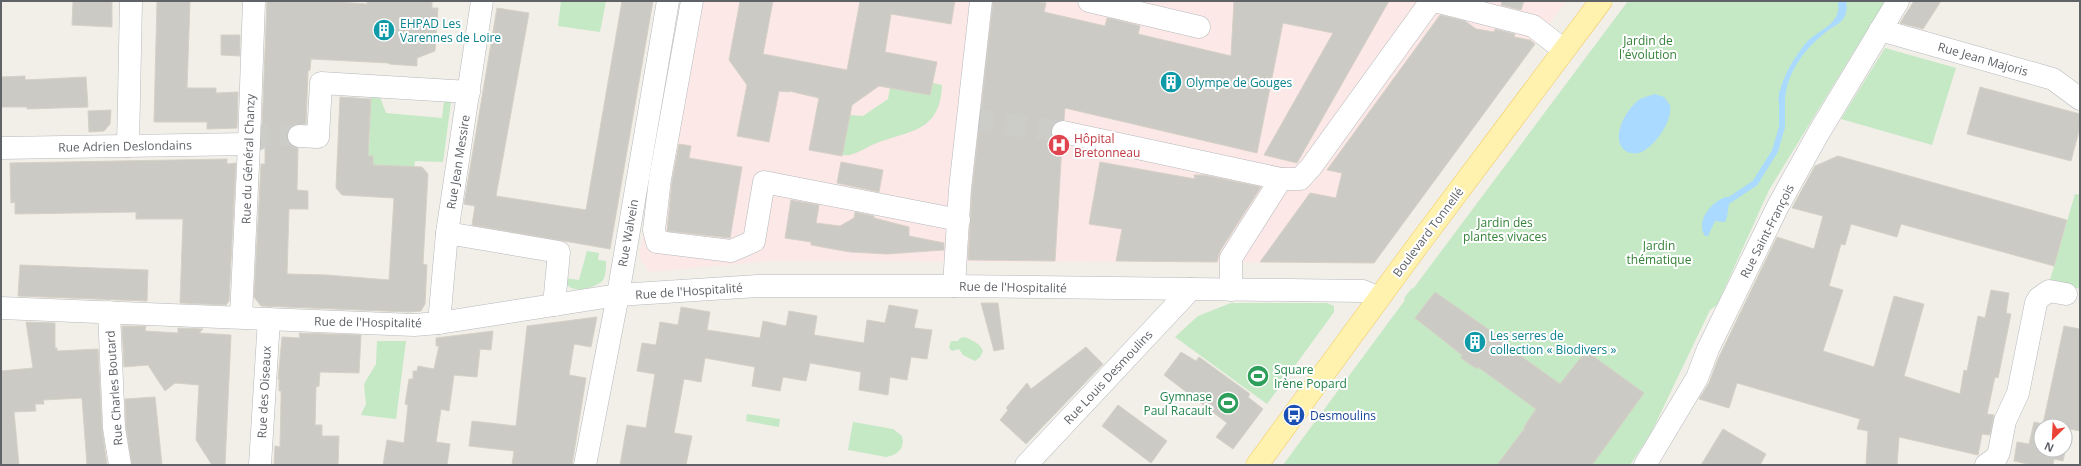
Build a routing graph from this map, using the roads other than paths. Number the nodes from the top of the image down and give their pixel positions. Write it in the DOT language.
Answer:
graph roads {
  1 [pos="131,1"];
  2 [pos="254,1"];
  3 [pos="482,1"];
  4 [pos="668,1"];
  5 [pos="692,1"];
  6 [pos="982,1"];
  7 [pos="1089,1"];
  8 [pos="1431,1"];
  9 [pos="1435,1"];
  10 [pos="1601,1"];
  11 [pos="1898,1"];
  12 [pos="1198,27"];
  13 [pos="1880,30"];
  14 [pos="1564,50"];
  15 [pos="468,92"];
  16 [pos="2080,99"];
  17 [pos="1063,132"];
  18 [pos="299,136"];
  19 [pos="249,144"];
  20 [pos="128,146"];
  21 [pos="1,148"];
  22 [pos="1281,179"];
  23 [pos="959,220"];
  24 [pos="447,233"];
  25 [pos="954,286"];
  26 [pos="1191,289"];
  27 [pos="1231,290"];
  28 [pos="2066,294"];
  29 [pos="618,295"];
  30 [pos="1379,298"];
  31 [pos="554,305"];
  32 [pos="1,308"];
  33 [pos="108,312"];
  34 [pos="241,317"];
  35 [pos="269,319"];
  36 [pos="439,323"];
  37 [pos="120,465"];
  38 [pos="260,465"];
  39 [pos="585,465"];
  40 [pos="1026,465"];
  41 [pos="1257,465"];
  42 [pos="1645,465"];
  43 [pos="1986,465"];
  1 -- 20 [label="street"];
  2 -- 19 [label="street, Rue du Général Chanzy"];
  3 -- 15 [label="street, Rue Jean Messire"];
  4 -- 29 [label="street, Rue Walvein"];
  5 -- 23 [label="street"];
  6 -- 23 [label="street"];
  7 -- 12 [label="street"];
  8 -- 22 [label="street"];
  9 -- 14 [label="street"];
  10 -- 14 [label="main road, Boulevard Tonnellé"];
  11 -- 13 [label="street, Rue Saint-François"];
  13 -- 16 [label="street, Rue Jean Majoris"];
  13 -- 42 [label="street, Rue Saint-François"];
  14 -- 30 [label="main road, Boulevard Tonnellé"];
  15 -- 18 [label="street"];
  15 -- 24 [label="street, Rue Jean Messire"];
  17 -- 22 [label="street"];
  19 -- 20 [label="street, Rue Adrien Deslondains"];
  19 -- 34 [label="street, Rue du Général Chanzy"];
  20 -- 21 [label="street, Rue Adrien Deslondains"];
  22 -- 27 [label="street"];
  23 -- 25 [label="street"];
  24 -- 31 [label="street"];
  24 -- 36 [label="street, Rue Jean Messire"];
  25 -- 26 [label="street, Rue de l'Hospitalité"];
  25 -- 29 [label="street, Rue de l'Hospitalité"];
  26 -- 27 [label="street, Rue de l'Hospitalité"];
  26 -- 40 [label="street, Rue Louis Desmoulins"];
  27 -- 30 [label="street, Rue de l'Hospitalité"];
  28 -- 43 [label="street"];
  29 -- 31 [label="street, Rue de l'Hospitalité"];
  29 -- 39 [label="street, Rue Walvein"];
  30 -- 41 [label="main road, Boulevard Tonnellé"];
  31 -- 36 [label="street, Rue de l'Hospitalité"];
  32 -- 33 [label="street, Rue de l'Hospitalité"];
  33 -- 34 [label="street, Rue de l'Hospitalité"];
  33 -- 37 [label="street, Rue Charles Boutard"];
  34 -- 35 [label="street, Rue de l'Hospitalité"];
  35 -- 36 [label="street, Rue de l'Hospitalité"];
  35 -- 38 [label="street, Rue des Oiseaux"];
}
